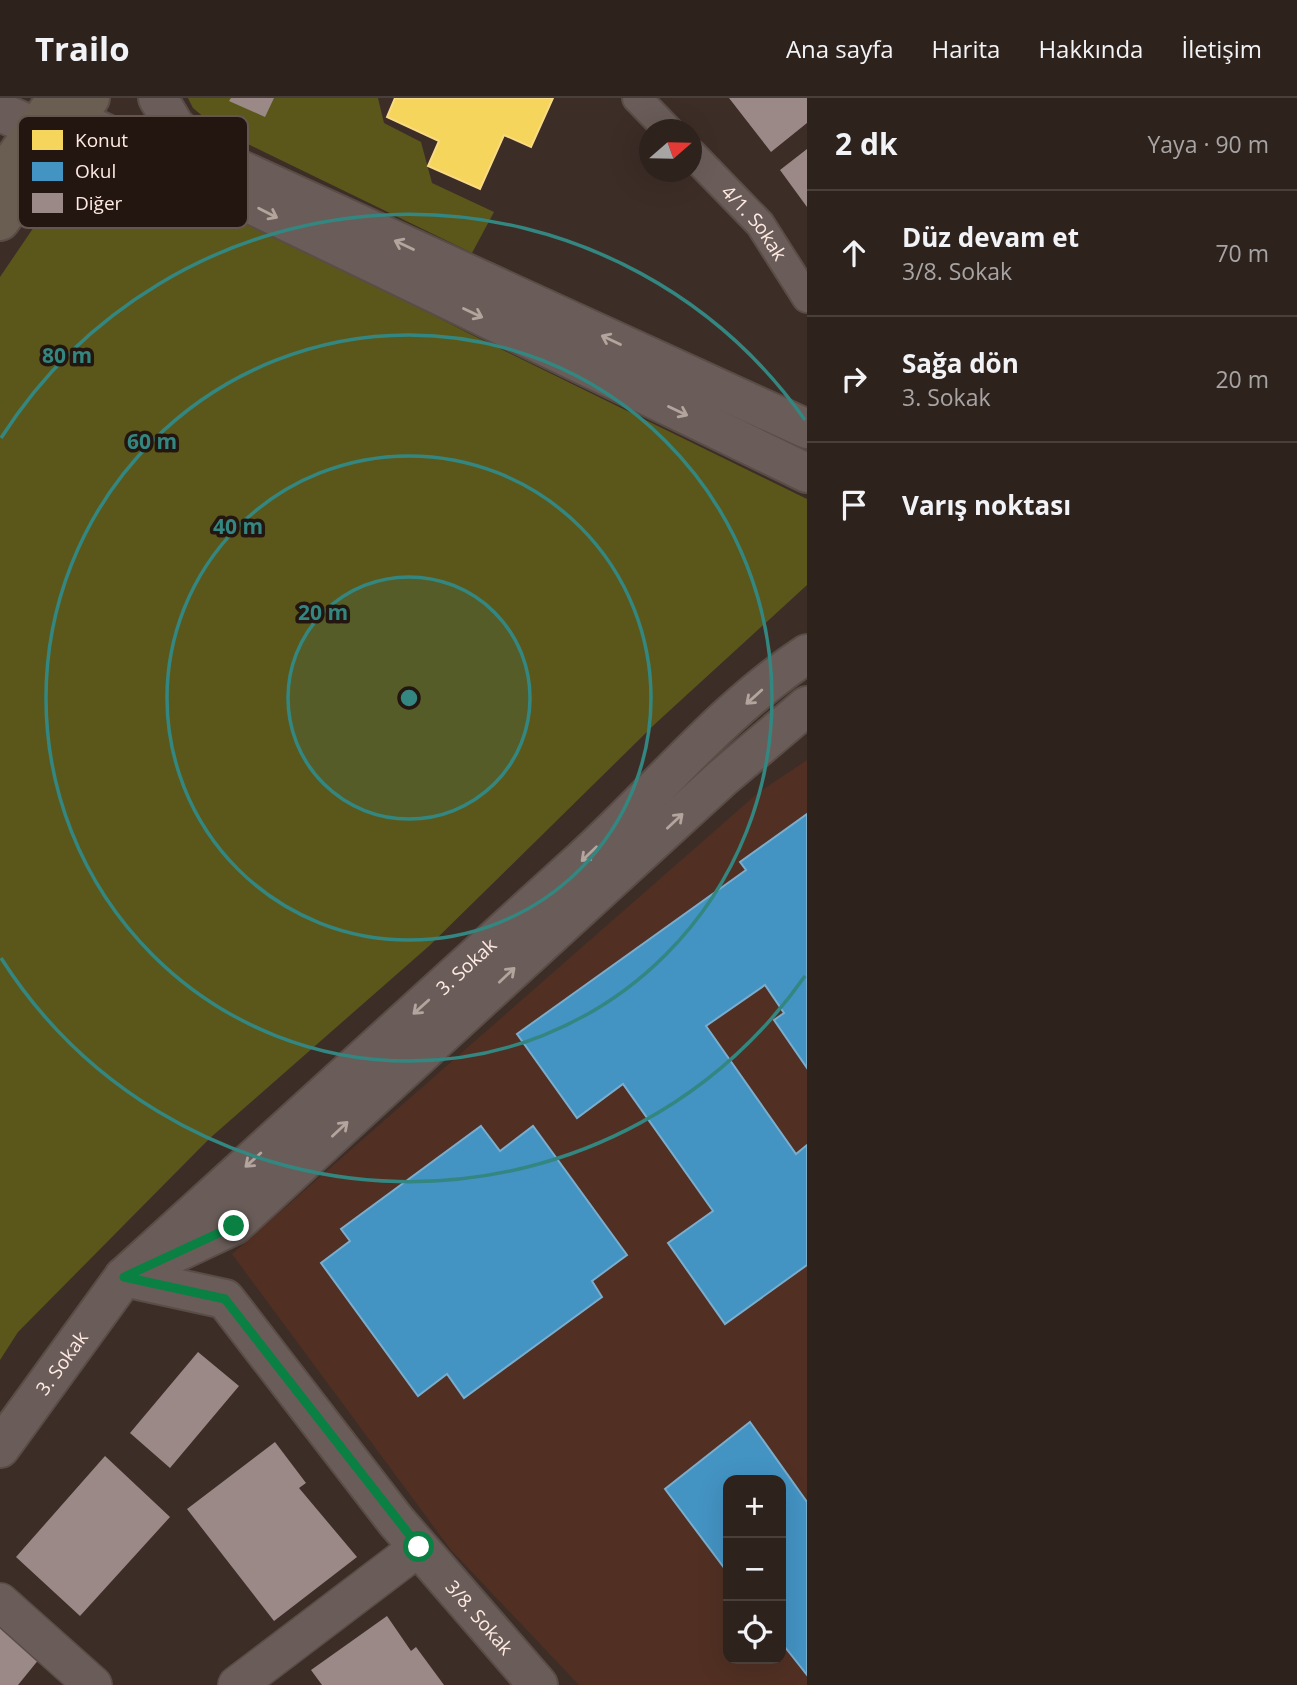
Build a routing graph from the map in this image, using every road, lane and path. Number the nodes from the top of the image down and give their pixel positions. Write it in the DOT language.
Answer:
graph roads {
  1 [pos="159,98"];
  2 [pos="637,98"];
  3 [pos="64,108"];
  4 [pos="0,112"];
  5 [pos="80,116"];
  6 [pos="169,116"];
  7 [pos="657,119"];
  8 [pos="18,159"];
  9 [pos="702,165"];
  10 [pos="248,173"];
  11 [pos="0,179"];
  12 [pos="18,189"];
  13 [pos="248,198"];
  14 [pos="0,221"];
  15 [pos="807,298"];
  16 [pos="807,429"];
  17 [pos="807,473"];
  18 [pos="807,654"];
  19 [pos="807,706"];
  20 [pos="124,1277"];
  21 [pos="0,1448"];
  22 [pos="419,1547"];
  23 [pos="0,1602"];
  24 [pos="93,1685"];
  25 [pos="237,1685"];
  26 [pos="538,1685"];
  6 -- 1 [label="main road, one-way"];
  2 -- 7 [label="street"];
  3 -- 4 [label="main road"];
  3 -- 5 [label="main road, one-way"];
  8 -- 11 [label="main road"];
  9 -- 15 [label="street, 4/1. Sokak"];
  16 -- 10 [label="main road, one-way"];
  12 -- 14 [label="main road"];
  13 -- 17 [label="main road, one-way"];
  18 -- 20 [label="main road, 3. Sokak, one-way"];
  20 -- 19 [label="main road, 3. Sokak, one-way"];
  20 -- 21 [label="main road, 3. Sokak"];
  20 -- 22 [label="main road, 3/8. Sokak"];
  22 -- 25 [label="street"];
  22 -- 26 [label="main road, 3/8. Sokak"];
  23 -- 24 [label="street"];
}
